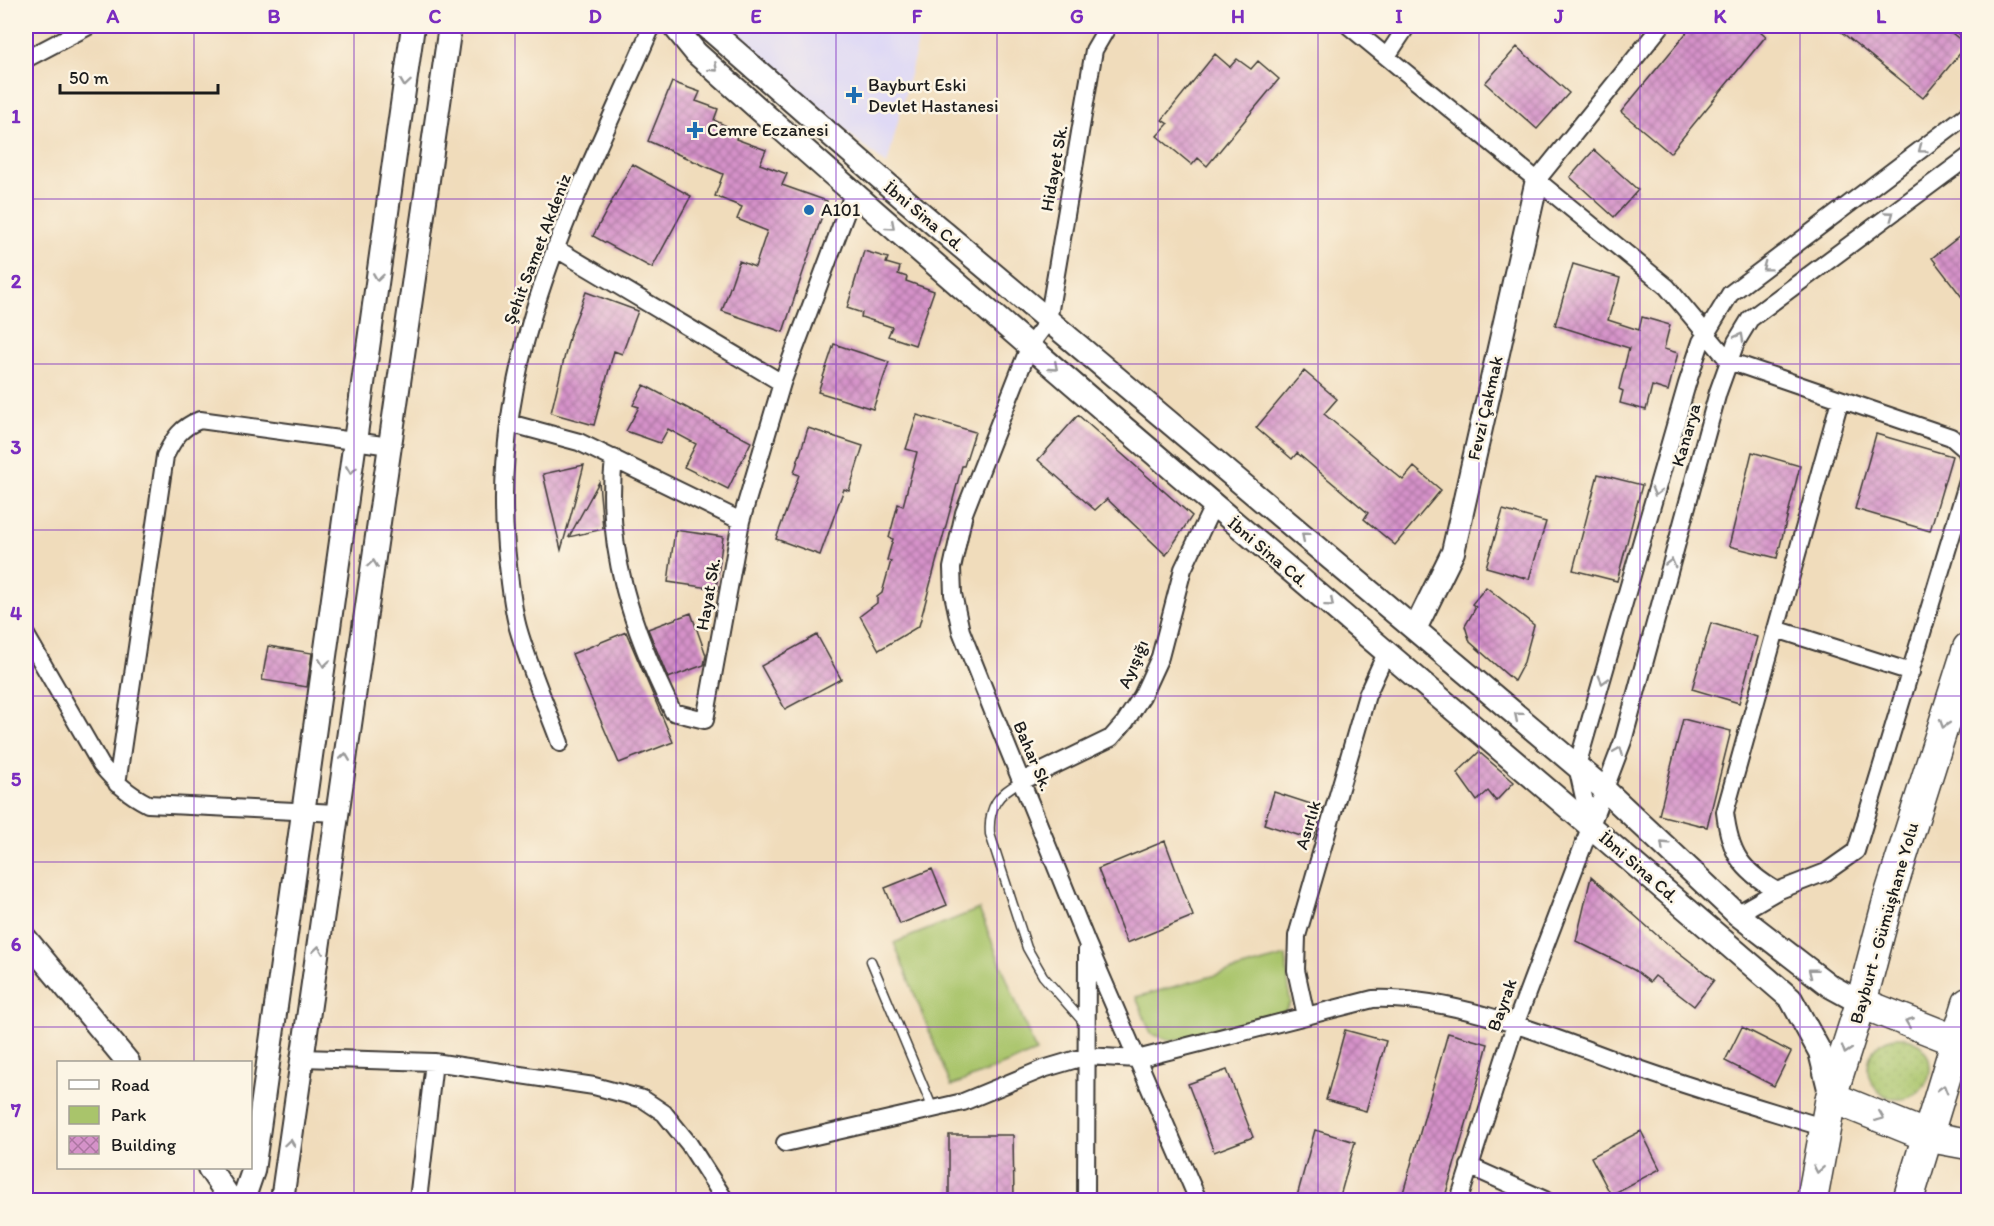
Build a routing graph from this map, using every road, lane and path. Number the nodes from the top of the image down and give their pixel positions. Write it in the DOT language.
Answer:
graph roads {
  1 [pos="89,26"];
  2 [pos="412,26"];
  3 [pos="450,26"];
  4 [pos="652,26"];
  5 [pos="674,26"];
  6 [pos="706,26"];
  7 [pos="1108,26"];
  8 [pos="1349,26"];
  9 [pos="1407,26"];
  10 [pos="1661,26"];
  11 [pos="1964,26"];
  12 [pos="1968,30"];
  13 [pos="1387,56"];
  14 [pos="26,59"];
  15 [pos="1968,114"];
  16 [pos="1968,157"];
  17 [pos="1536,180"];
  18 [pos="854,194"];
  19 [pos="555,248"];
  20 [pos="1048,321"];
  21 [pos="1705,335"];
  22 [pos="1030,345"];
  23 [pos="1729,362"];
  24 [pos="782,383"];
  25 [pos="1840,400"];
  26 [pos="509,423"];
  27 [pos="355,441"];
  28 [pos="390,446"];
  29 [pos="1968,456"];
  30 [pos="614,458"];
  31 [pos="1968,482"];
  32 [pos="1213,506"];
  33 [pos="741,521"];
  34 [pos="1415,629"];
  35 [pos="1776,629"];
  36 [pos="26,635"];
  37 [pos="1968,648"];
  38 [pos="1387,651"];
  39 [pos="1911,672"];
  40 [pos="560,743"];
  41 [pos="1577,766"];
  42 [pos="1022,781"];
  43 [pos="117,784"];
  44 [pos="1604,789"];
  45 [pos="303,813"];
  46 [pos="338,813"];
  47 [pos="1590,825"];
  48 [pos="1777,891"];
  49 [pos="1737,914"];
  50 [pos="26,939"];
  51 [pos="1087,943"];
  52 [pos="871,961"];
  53 [pos="1861,1003"];
  54 [pos="1968,1003"];
  55 [pos="1306,1016"];
  56 [pos="1515,1025"];
  57 [pos="1087,1027"];
  58 [pos="1963,1054"];
  59 [pos="1086,1056"];
  60 [pos="302,1058"];
  61 [pos="1137,1059"];
  62 [pos="127,1061"];
  63 [pos="434,1062"];
  64 [pos="1831,1097"];
  65 [pos="933,1109"];
  66 [pos="1825,1128"];
  67 [pos="1930,1137"];
  68 [pos="785,1143"];
  69 [pos="1968,1143"];
  70 [pos="1469,1166"];
  71 [pos="210,1169"];
  72 [pos="231,1200"];
  73 [pos="243,1200"];
  74 [pos="282,1200"];
  75 [pos="418,1200"];
  76 [pos="725,1200"];
  77 [pos="1086,1200"];
  78 [pos="1198,1200"];
  79 [pos="1459,1200"];
  80 [pos="1545,1200"];
  81 [pos="1812,1200"];
  82 [pos="1908,1200"];
  1 -- 14 [label="street"];
  2 -- 27 [label="main road, one-way"];
  3 -- 28 [label="main road"];
  4 -- 19 [label="street, Şehit Samet Akdeniz"];
  5 -- 18 [label="main road, İbni Sina Cd., one-way"];
  6 -- 20 [label="main road, İbni Sina Cd."];
  7 -- 20 [label="street, Hidayet Sk."];
  8 -- 13 [label="street"];
  9 -- 13 [label="street"];
  10 -- 17 [label="street"];
  11 -- 12 [label="street"];
  13 -- 17 [label="street"];
  15 -- 21 [label="street, one-way"];
  23 -- 16 [label="street, Kanarya, one-way"];
  17 -- 21 [label="street"];
  17 -- 34 [label="main road, Fevzi Çakmak"];
  18 -- 22 [label="main road, İbni Sina Cd., one-way"];
  18 -- 24 [label="street, Hayat Sk."];
  19 -- 24 [label="street"];
  19 -- 26 [label="street, Şehit Samet Akdeniz"];
  20 -- 22 [label="street, Bahar Sk."];
  34 -- 20 [label="main road, İbni Sina Cd., one-way"];
  21 -- 23 [label="street"];
  21 -- 41 [label="street, one-way"];
  22 -- 32 [label="main road, İbni Sina Cd., one-way"];
  22 -- 42 [label="street, Bahar Sk."];
  23 -- 25 [label="street"];
  44 -- 23 [label="street, Kanarya, one-way"];
  24 -- 33 [label="street, Hayat Sk."];
  25 -- 29 [label="street"];
  25 -- 35 [label="street"];
  26 -- 30 [label="street"];
  26 -- 40 [label="street, Şehit Samet Akdeniz"];
  27 -- 28 [label="street"];
  27 -- 43 [label="street"];
  27 -- 45 [label="main road, one-way"];
  46 -- 28 [label="main road, one-way"];
  30 -- 33 [label="street"];
  30 -- 33 [label="street, Hayat Sk."];
  31 -- 39 [label="street"];
  32 -- 38 [label="main road, İbni Sina Cd., one-way"];
  32 -- 42 [label="street, Ayışığı"];
  41 -- 34 [label="main road, İbni Sina Cd., one-way"];
  35 -- 39 [label="street"];
  35 -- 48 [label="street"];
  36 -- 43 [label="street"];
  37 -- 53 [label="highway, Bayburt - Gümüşhane Yolu, one-way"];
  38 -- 47 [label="main road, İbni Sina Cd."];
  38 -- 55 [label="street, Asırlık"];
  39 -- 48 [label="street"];
  41 -- 44 [label="main road, İbni Sina Cd."];
  41 -- 47 [label="street"];
  42 -- 51 [label="street, Bahar Sk."];
  42 -- 57 [label="lane"];
  43 -- 45 [label="street"];
  44 -- 47 [label="street, Kanarya"];
  49 -- 44 [label="main road, İbni Sina Cd., one-way"];
  45 -- 46 [label="street"];
  45 -- 73 [label="main road"];
  60 -- 46 [label="main road, one-way"];
  47 -- 56 [label="street, Bayrak"];
  47 -- 64 [label="main road, İbni Sina Cd."];
  48 -- 49 [label="street"];
  53 -- 49 [label="main road, İbni Sina Cd., one-way"];
  50 -- 62 [label="main road"];
  51 -- 57 [label="street"];
  51 -- 61 [label="street, Bahar Sk."];
  52 -- 65 [label="lane"];
  58 -- 53 [label="highway, one-way"];
  53 -- 64 [label="highway, Bayburt - Gümüşhane Yolu, one-way"];
  54 -- 58 [label="highway"];
  55 -- 56 [label="street"];
  55 -- 61 [label="street"];
  56 -- 66 [label="street"];
  56 -- 70 [label="street, Bayrak"];
  57 -- 59 [label="street"];
  67 -- 58 [label="highway, one-way"];
  59 -- 61 [label="street"];
  59 -- 65 [label="street"];
  59 -- 77 [label="street"];
  60 -- 63 [label="street"];
  74 -- 60 [label="main road, one-way"];
  61 -- 78 [label="street, Bahar Sk."];
  63 -- 75 [label="street"];
  63 -- 76 [label="street"];
  64 -- 66 [label="highway, Bayburt - Gümüşhane Yolu"];
  64 -- 67 [label="highway, one-way"];
  65 -- 68 [label="street"];
  66 -- 81 [label="highway, Bayburt - Gümüşhane Yolu, one-way"];
  67 -- 69 [label="highway"];
  67 -- 82 [label="highway"];
  70 -- 79 [label="street, Bayrak"];
  70 -- 80 [label="street"];
  71 -- 72 [label="main road"];
}
